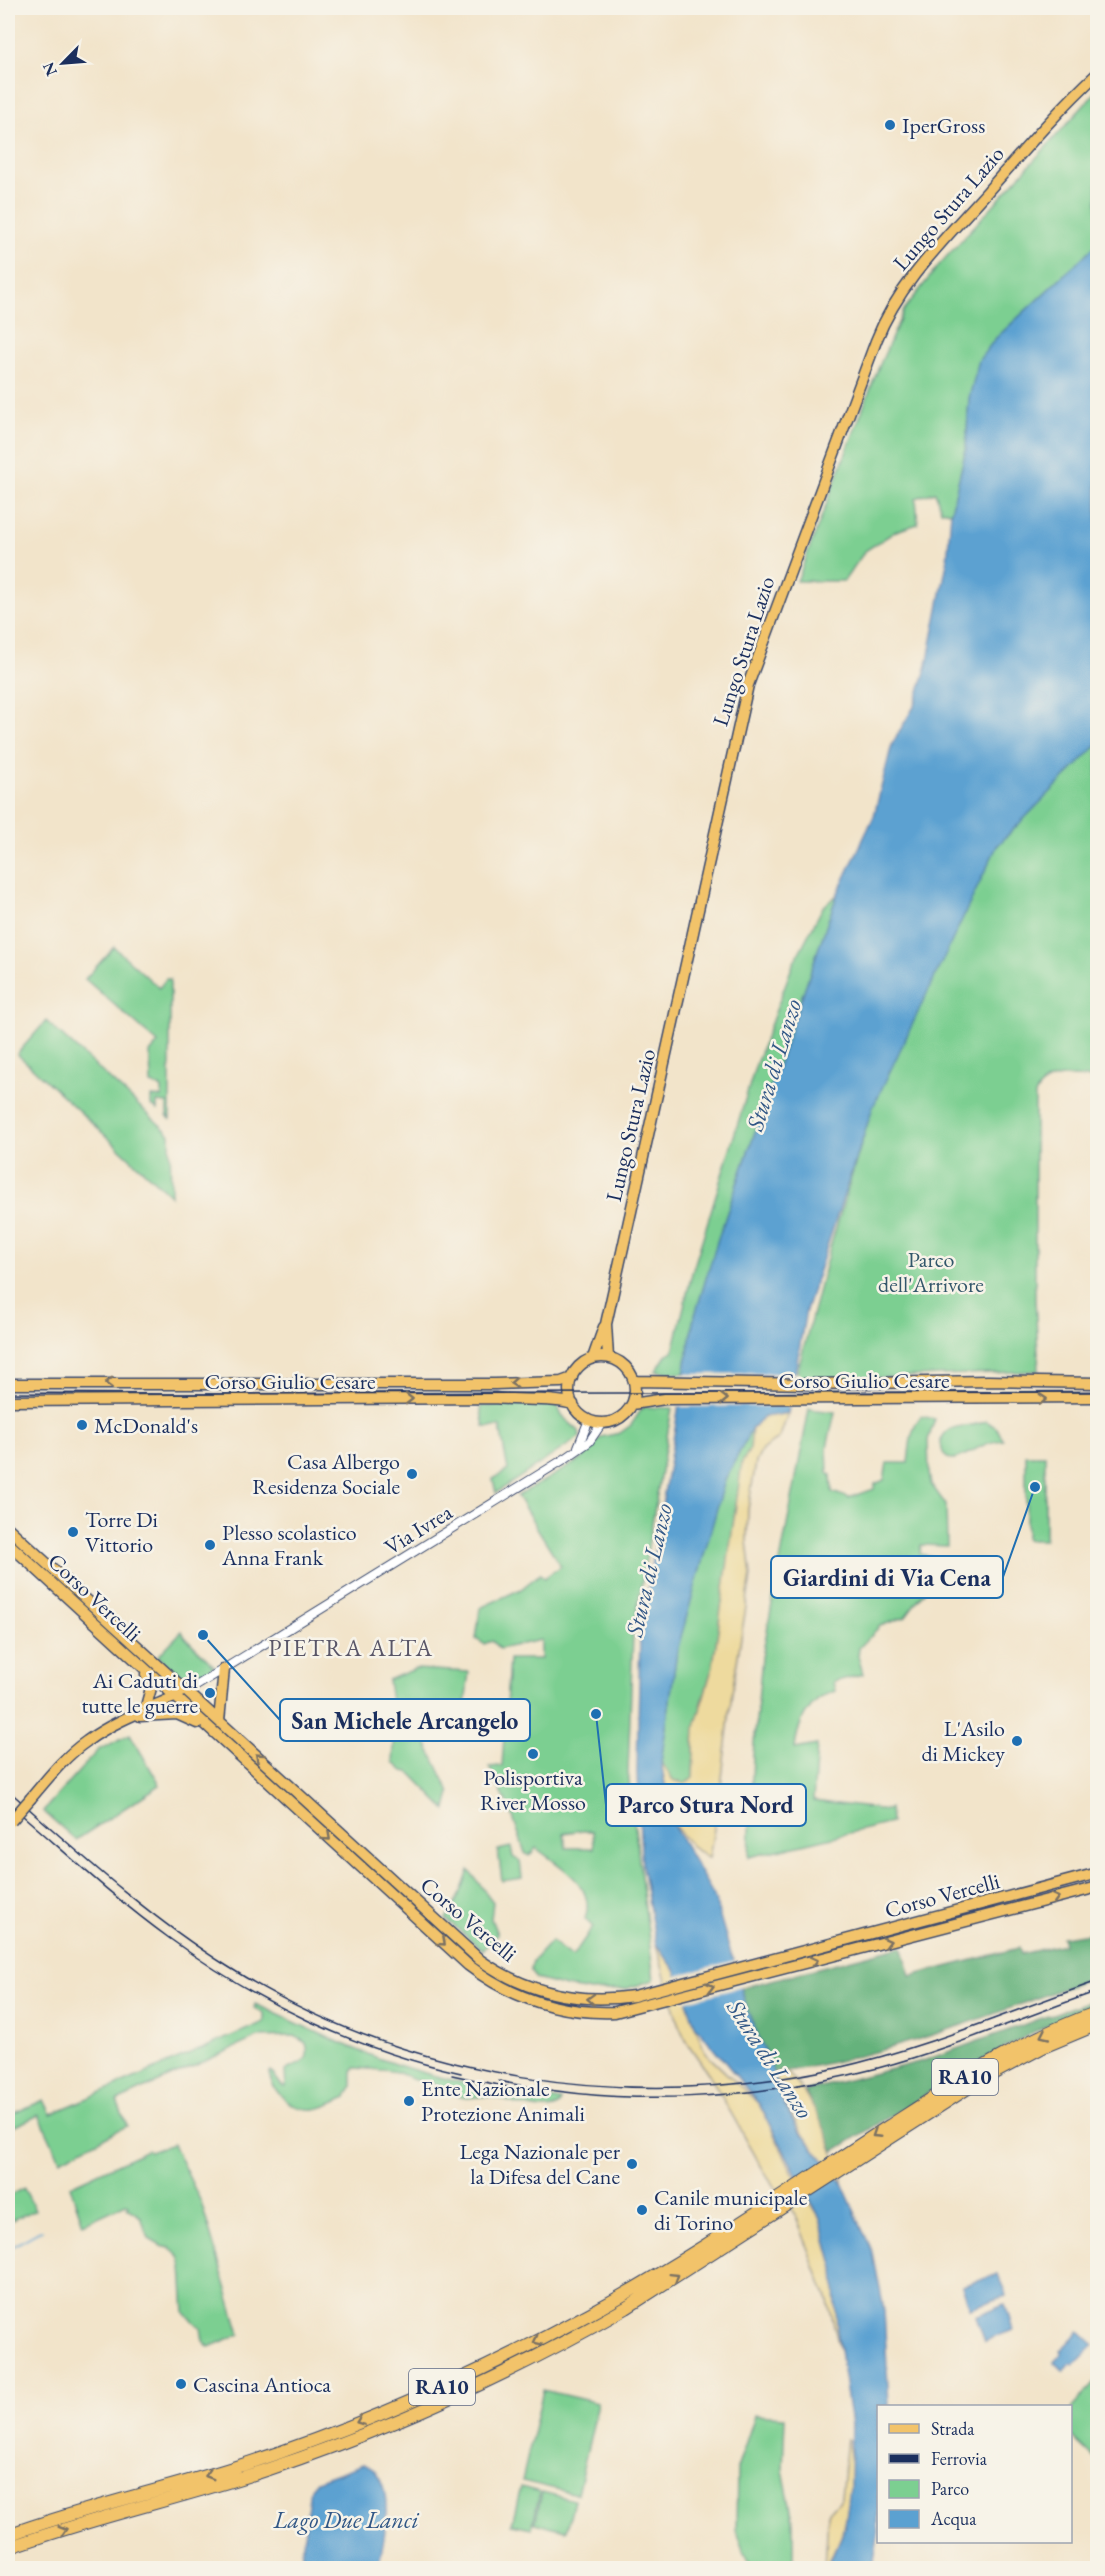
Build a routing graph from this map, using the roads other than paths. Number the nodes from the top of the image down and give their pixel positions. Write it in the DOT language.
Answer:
graph roads {
  1 [pos="1098,74"];
  2 [pos="606,1324"];
  3 [pos="608,1357"];
  4 [pos="593,1358"];
  5 [pos="572,1378"];
  6 [pos="634,1381"];
  7 [pos="1098,1383"];
  8 [pos="8,1384"];
  9 [pos="1098,1397"];
  10 [pos="8,1401"];
  11 [pos="573,1404"];
  12 [pos="632,1404"];
  13 [pos="590,1420"];
  14 [pos="602,1423"];
  15 [pos="574,1452"];
  16 [pos="8,1528"];
  17 [pos="8,1542"];
  18 [pos="141,1666"];
  19 [pos="224,1670"];
  20 [pos="188,1691"];
  21 [pos="175,1697"];
  22 [pos="145,1710"];
  23 [pos="133,1716"];
  24 [pos="219,1721"];
  25 [pos="212,1730"];
  26 [pos="9,1823"];
  27 [pos="1098,1873"];
  28 [pos="1098,1887"];
  29 [pos="760,1969"];
  30 [pos="658,1995"];
  31 [pos="1098,2012"];
  32 [pos="1098,2024"];
  33 [pos="841,2163"];
  34 [pos="727,2237"];
  35 [pos="292,2454"];
  36 [pos="266,2463"];
  37 [pos="8,2535"];
  38 [pos="8,2548"];
  1 -- 2 [label="main road, Lungo Stura Lazio"];
  2 -- 3 [label="main road, Lungo Stura Lazio"];
  2 -- 4 [label="main road, Lungo Stura Lazio"];
  3 -- 4 [label="main road"];
  3 -- 6 [label="main road"];
  4 -- 5 [label="main road"];
  5 -- 8 [label="main road, Corso Giulio Cesare, one-way"];
  5 -- 11 [label="main road"];
  6 -- 7 [label="main road, Corso Giulio Cesare"];
  6 -- 12 [label="main road"];
  12 -- 9 [label="main road, Corso Giulio Cesare, one-way"];
  10 -- 11 [label="main road, Corso Giulio Cesare, one-way"];
  11 -- 13 [label="main road"];
  12 -- 14 [label="main road"];
  13 -- 14 [label="main road"];
  13 -- 15 [label="street"];
  14 -- 15 [label="street, Via Ivrea"];
  15 -- 19 [label="street, Via Ivrea"];
  16 -- 20 [label="main road, Corso Vercelli"];
  17 -- 18 [label="main road, Corso Vercelli"];
  18 -- 21 [label="main road, Corso Vercelli"];
  18 -- 22 [label="main road"];
  19 -- 20 [label="street, Via Ivrea"];
  19 -- 24 [label="main road"];
  20 -- 21 [label="main road"];
  20 -- 24 [label="main road, Corso Vercelli"];
  21 -- 22 [label="main road"];
  21 -- 25 [label="main road, Corso Vercelli"];
  22 -- 23 [label="main road"];
  23 -- 25 [label="main road"];
  23 -- 26 [label="main road, bridge"];
  30 -- 24 [label="main road, Corso Vercelli, one-way"];
  25 -- 30 [label="main road, Corso Vercelli, one-way"];
  27 -- 29 [label="main road, Corso Vercelli"];
  29 -- 28 [label="main road, Corso Vercelli, one-way"];
  29 -- 30 [label="main road, Corso Vercelli"];
  31 -- 33 [label="highway, RA10, one-way"];
  32 -- 33 [label="highway, RA10"];
  33 -- 34 [label="highway, RA10"];
  34 -- 35 [label="highway, RA10, one-way"];
  35 -- 34 [label="highway, RA10, one-way"];
  35 -- 36 [label="highway, RA10"];
  36 -- 37 [label="highway, RA10, one-way"];
  38 -- 36 [label="highway, RA10, one-way"];
}
